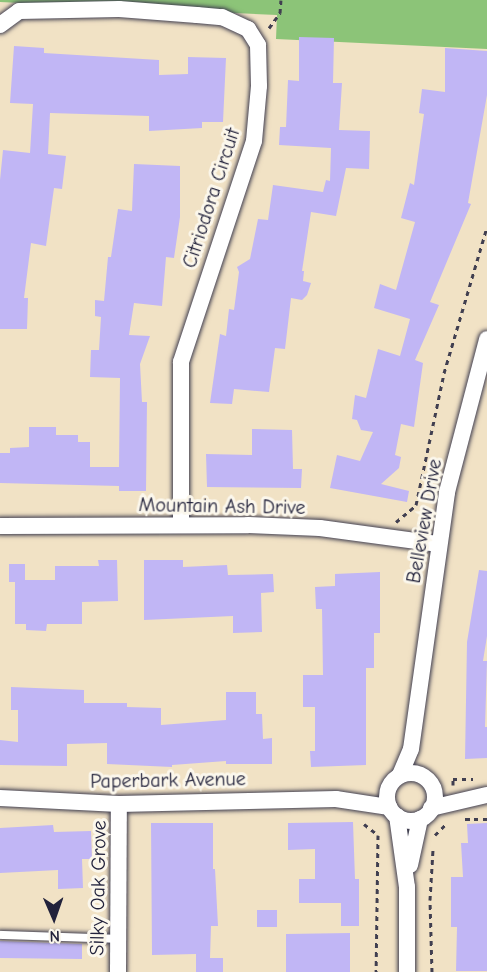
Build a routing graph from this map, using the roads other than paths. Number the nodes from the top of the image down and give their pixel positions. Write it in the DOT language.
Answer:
graph roads {
  1 [pos="0,25"];
  2 [pos="487,339"];
  3 [pos="181,525"];
  4 [pos="1,526"];
  5 [pos="439,544"];
  6 [pos="415,712"];
  7 [pos="395,781"];
  8 [pos="428,781"];
  9 [pos="0,798"];
  10 [pos="336,799"];
  11 [pos="119,804"];
  12 [pos="393,812"];
  13 [pos="426,813"];
  14 [pos="406,887"];
  15 [pos="0,935"];
  16 [pos="118,939"];
  17 [pos="118,972"];
  18 [pos="407,972"];
  1 -- 3 [label="street, Citriodora Circuit"];
  2 -- 5 [label="street, Belleview Drive"];
  3 -- 4 [label="street, Mountain Ash Drive"];
  3 -- 5 [label="street, Mountain Ash Drive"];
  5 -- 6 [label="street, Belleview Drive"];
  6 -- 7 [label="street, Belleview Drive"];
  6 -- 8 [label="street, Belleview Drive"];
  7 -- 8 [label="street"];
  7 -- 10 [label="street, Paperbark Avenue"];
  7 -- 12 [label="street"];
  8 -- 13 [label="street"];
  8 -- 13 [label="street"];
  9 -- 11 [label="street, Paperbark Avenue"];
  10 -- 11 [label="street, Paperbark Avenue"];
  10 -- 12 [label="street, Paperbark Avenue"];
  11 -- 16 [label="street, Silky Oak Grove"];
  12 -- 13 [label="street"];
  12 -- 14 [label="street"];
  13 -- 14 [label="street"];
  14 -- 18 [label="street"];
  15 -- 16 [label="lane"];
  16 -- 17 [label="street, Silky Oak Grove"];
}
